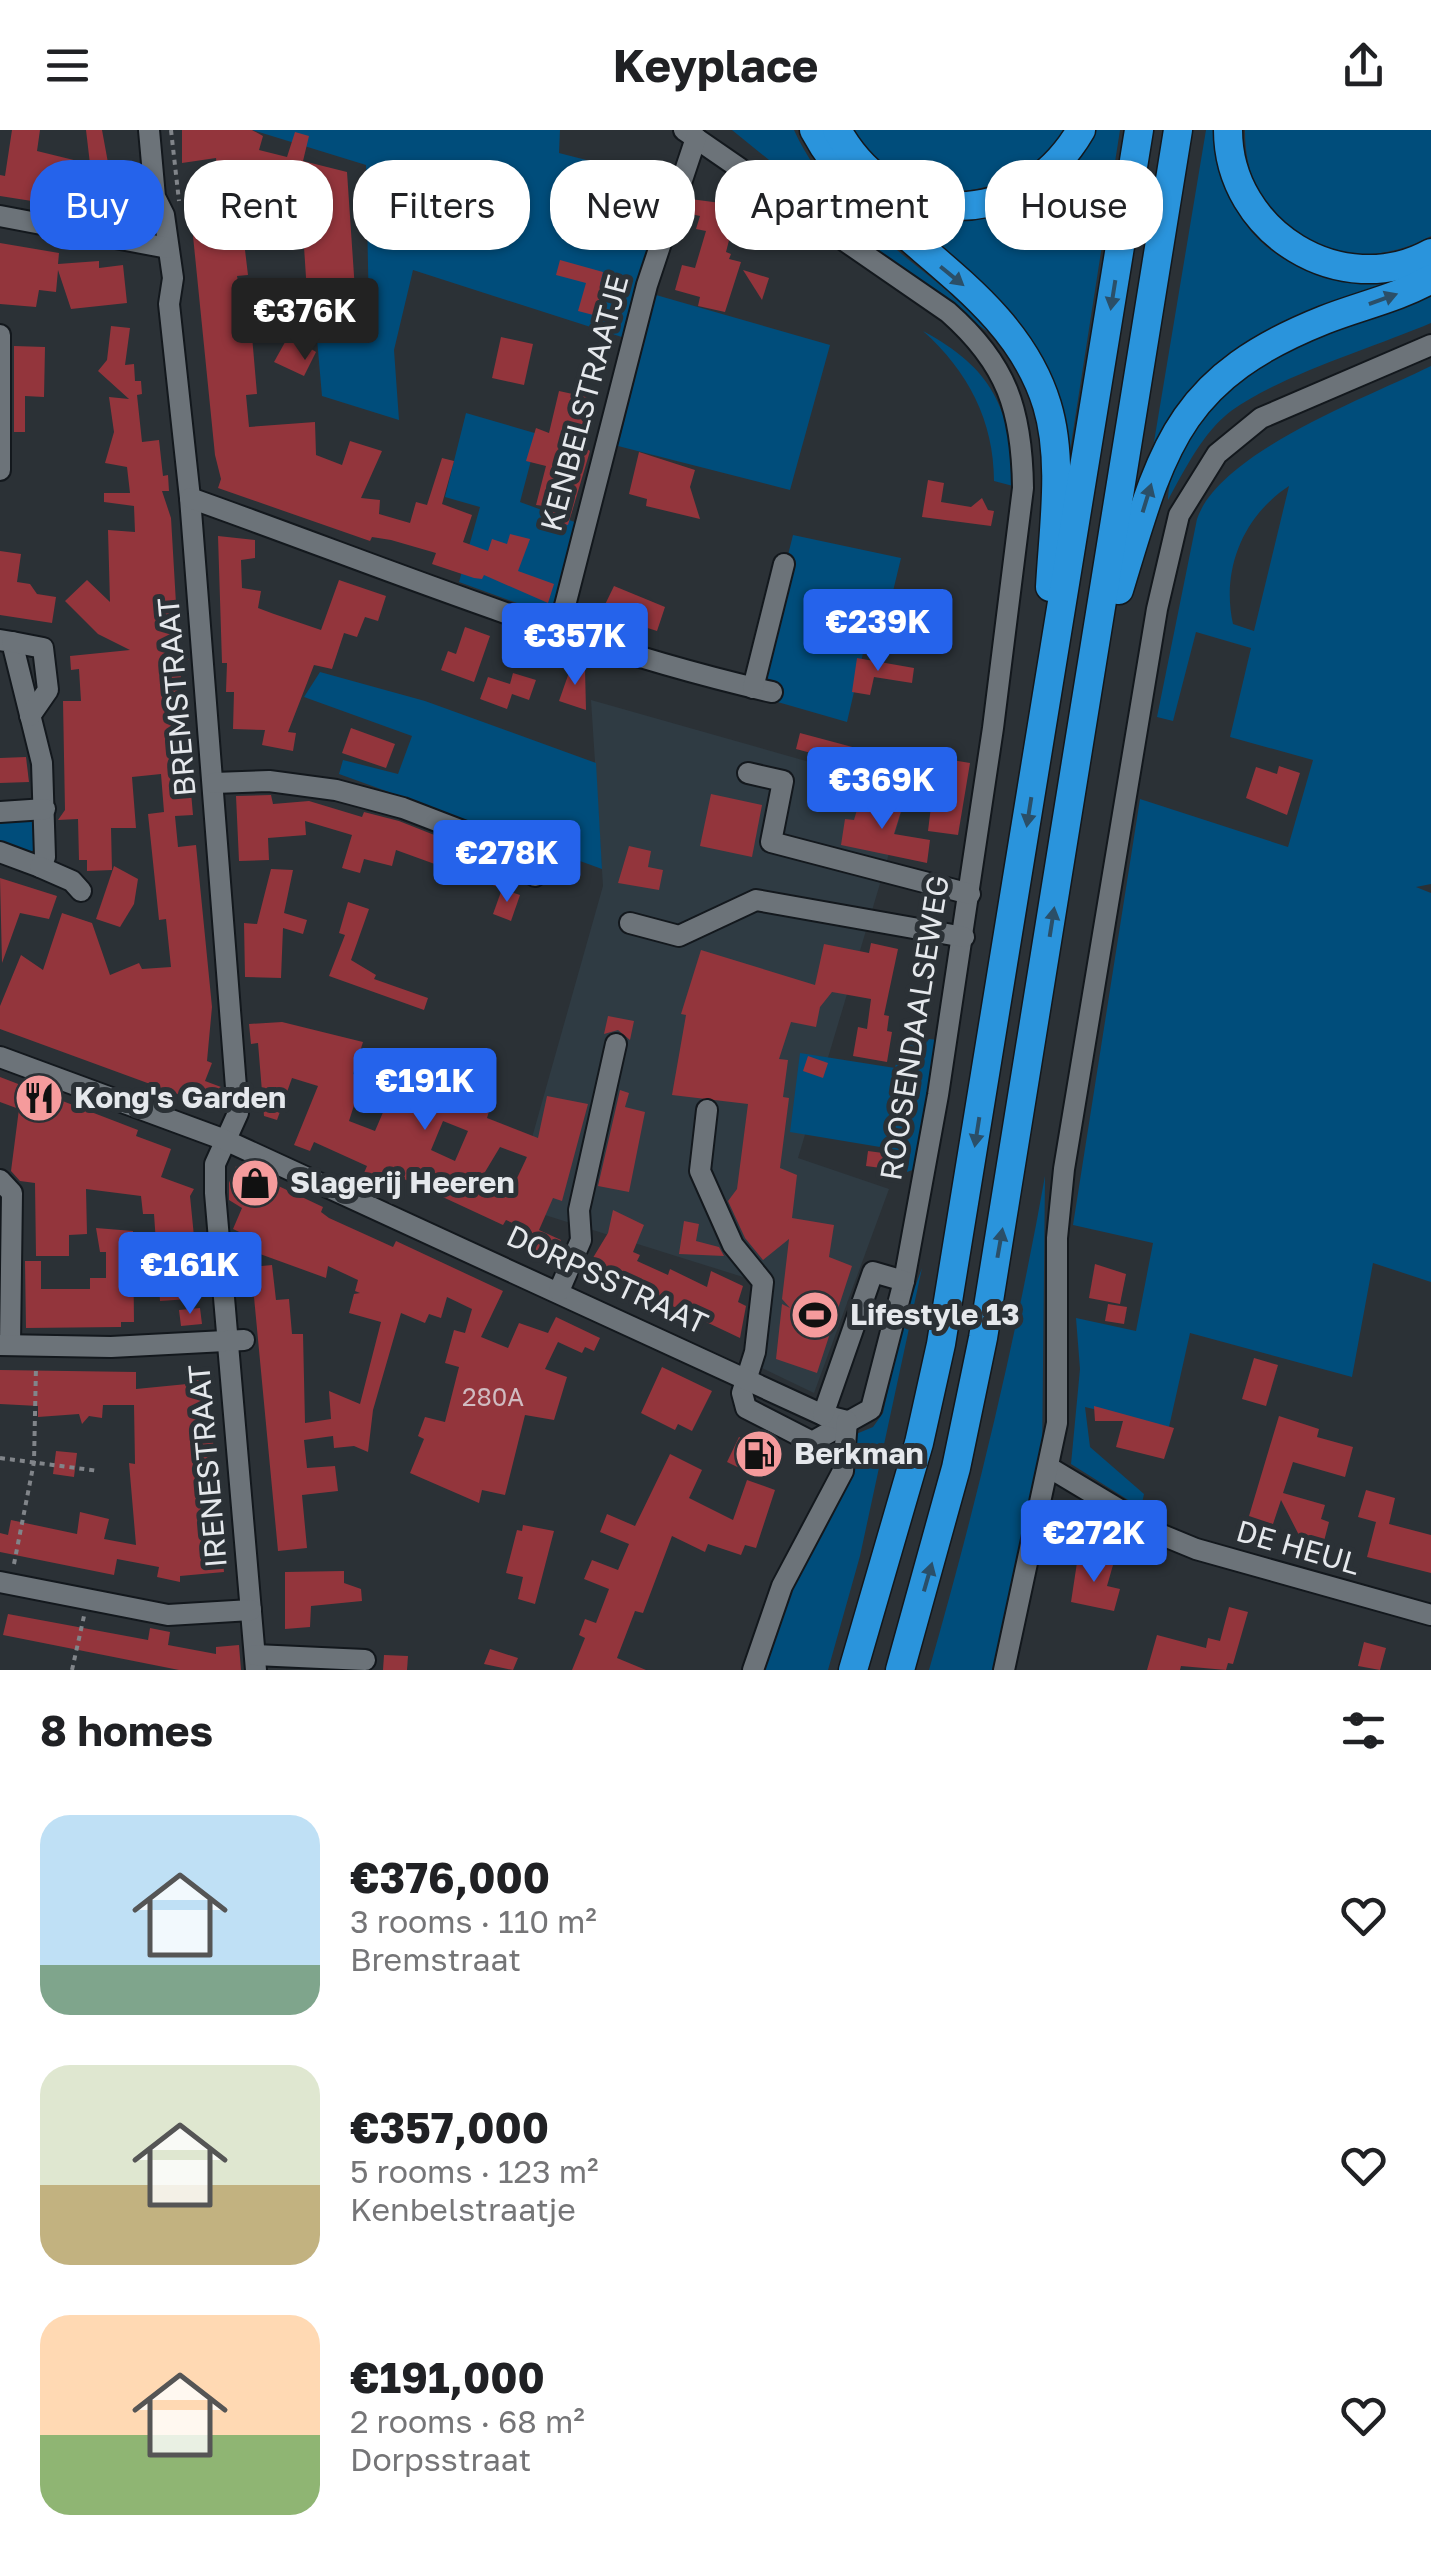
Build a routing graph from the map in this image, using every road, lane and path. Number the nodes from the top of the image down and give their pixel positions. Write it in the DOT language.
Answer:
graph roads {
  1 [pos="149,130"];
  2 [pos="814,130"];
  3 [pos="838,130"];
  4 [pos="1081,130"];
  5 [pos="1139,130"];
  6 [pos="1178,130"];
  7 [pos="1228,130"];
  8 [pos="690,134"];
  9 [pos="0,216"];
  10 [pos="168,248"];
  11 [pos="1431,253"];
  12 [pos="1431,279"];
  13 [pos="0,335"];
  14 [pos="1431,346"];
  15 [pos="0,470"];
  16 [pos="190,498"];
  17 [pos="784,564"];
  18 [pos="559,629"];
  19 [pos="6,641"];
  20 [pos="1088,692"];
  21 [pos="1045,715"];
  22 [pos="748,773"];
  23 [pos="214,783"];
  24 [pos="45,809"];
  25 [pos="0,812"];
  26 [pos="0,852"];
  27 [pos="40,866"];
  28 [pos="535,876"];
  29 [pos="81,891"];
  30 [pos="970,894"];
  31 [pos="630,922"];
  32 [pos="964,937"];
  33 [pos="616,1044"];
  34 [pos="0,1057"];
  35 [pos="707,1110"];
  36 [pos="225,1140"];
  37 [pos="6,1186"];
  38 [pos="6,1279"];
  39 [pos="904,1281"];
  40 [pos="560,1291"];
  41 [pos="236,1340"];
  42 [pos="5,1345"];
  43 [pos="36,1346"];
  44 [pos="746,1376"];
  45 [pos="823,1415"];
  46 [pos="847,1421"];
  47 [pos="0,1458"];
  48 [pos="34,1462"];
  49 [pos="1050,1468"];
  50 [pos="99,1471"];
  51 [pos="5,1583"];
  52 [pos="87,1599"];
  53 [pos="251,1610"];
  54 [pos="1431,1615"];
  55 [pos="364,1660"];
  56 [pos="256,1662"];
  57 [pos="72,1670"];
  58 [pos="753,1670"];
  59 [pos="853,1670"];
  60 [pos="900,1670"];
  61 [pos="1004,1670"];
  1 -- 10 [label="street, BREMSTRAAT"];
  2 -- 21 [label="highway, one-way"];
  3 -- 4 [label="highway"];
  5 -- 21 [label="highway, one-way"];
  6 -- 20 [label="highway"];
  7 -- 11 [label="highway"];
  8 -- 18 [label="street, KENBELSTRAATJE"];
  8 -- 30 [label="street, ROOSENDAALSEWEG"];
  9 -- 10 [label="street"];
  10 -- 16 [label="street, BREMSTRAAT"];
  20 -- 12 [label="highway, one-way"];
  13 -- 15 [label="street"];
  14 -- 49 [label="street"];
  16 -- 18 [label="street"];
  16 -- 23 [label="street, BREMSTRAAT"];
  17 -- 18 [label="street"];
  19 -- 24 [label="street"];
  60 -- 20 [label="highway, one-way"];
  21 -- 59 [label="highway, one-way"];
  22 -- 30 [label="street"];
  23 -- 28 [label="street"];
  23 -- 36 [label="street, BREMSTRAAT"];
  24 -- 25 [label="street"];
  24 -- 27 [label="street"];
  26 -- 27 [label="street"];
  27 -- 29 [label="street"];
  30 -- 32 [label="street, ROOSENDAALSEWEG"];
  31 -- 32 [label="street"];
  32 -- 39 [label="street, ROOSENDAALSEWEG"];
  33 -- 40 [label="street"];
  34 -- 36 [label="street, DORPSSTRAAT"];
  35 -- 44 [label="street"];
  36 -- 40 [label="street, DORPSSTRAAT"];
  36 -- 41 [label="street, IRENESTRAAT"];
  37 -- 38 [label="street"];
  38 -- 42 [label="street"];
  39 -- 45 [label="street"];
  39 -- 46 [label="street, ROOSENDAALSEWEG"];
  40 -- 44 [label="street, DORPSSTRAAT"];
  41 -- 43 [label="street"];
  41 -- 53 [label="street, IRENESTRAAT"];
  42 -- 43 [label="street"];
  43 -- 48 [label="path"];
  44 -- 45 [label="street, DORPSSTRAAT"];
  44 -- 46 [label="street"];
  45 -- 46 [label="street, DORPSSTRAAT"];
  46 -- 58 [label="street"];
  47 -- 48 [label="path"];
  48 -- 50 [label="path"];
  48 -- 51 [label="path"];
  49 -- 54 [label="street, DE HEUL"];
  49 -- 61 [label="street"];
  51 -- 52 [label="street"];
  52 -- 53 [label="street"];
  52 -- 57 [label="path"];
  53 -- 56 [label="street, IRENESTRAAT"];
  55 -- 56 [label="street"];
}
